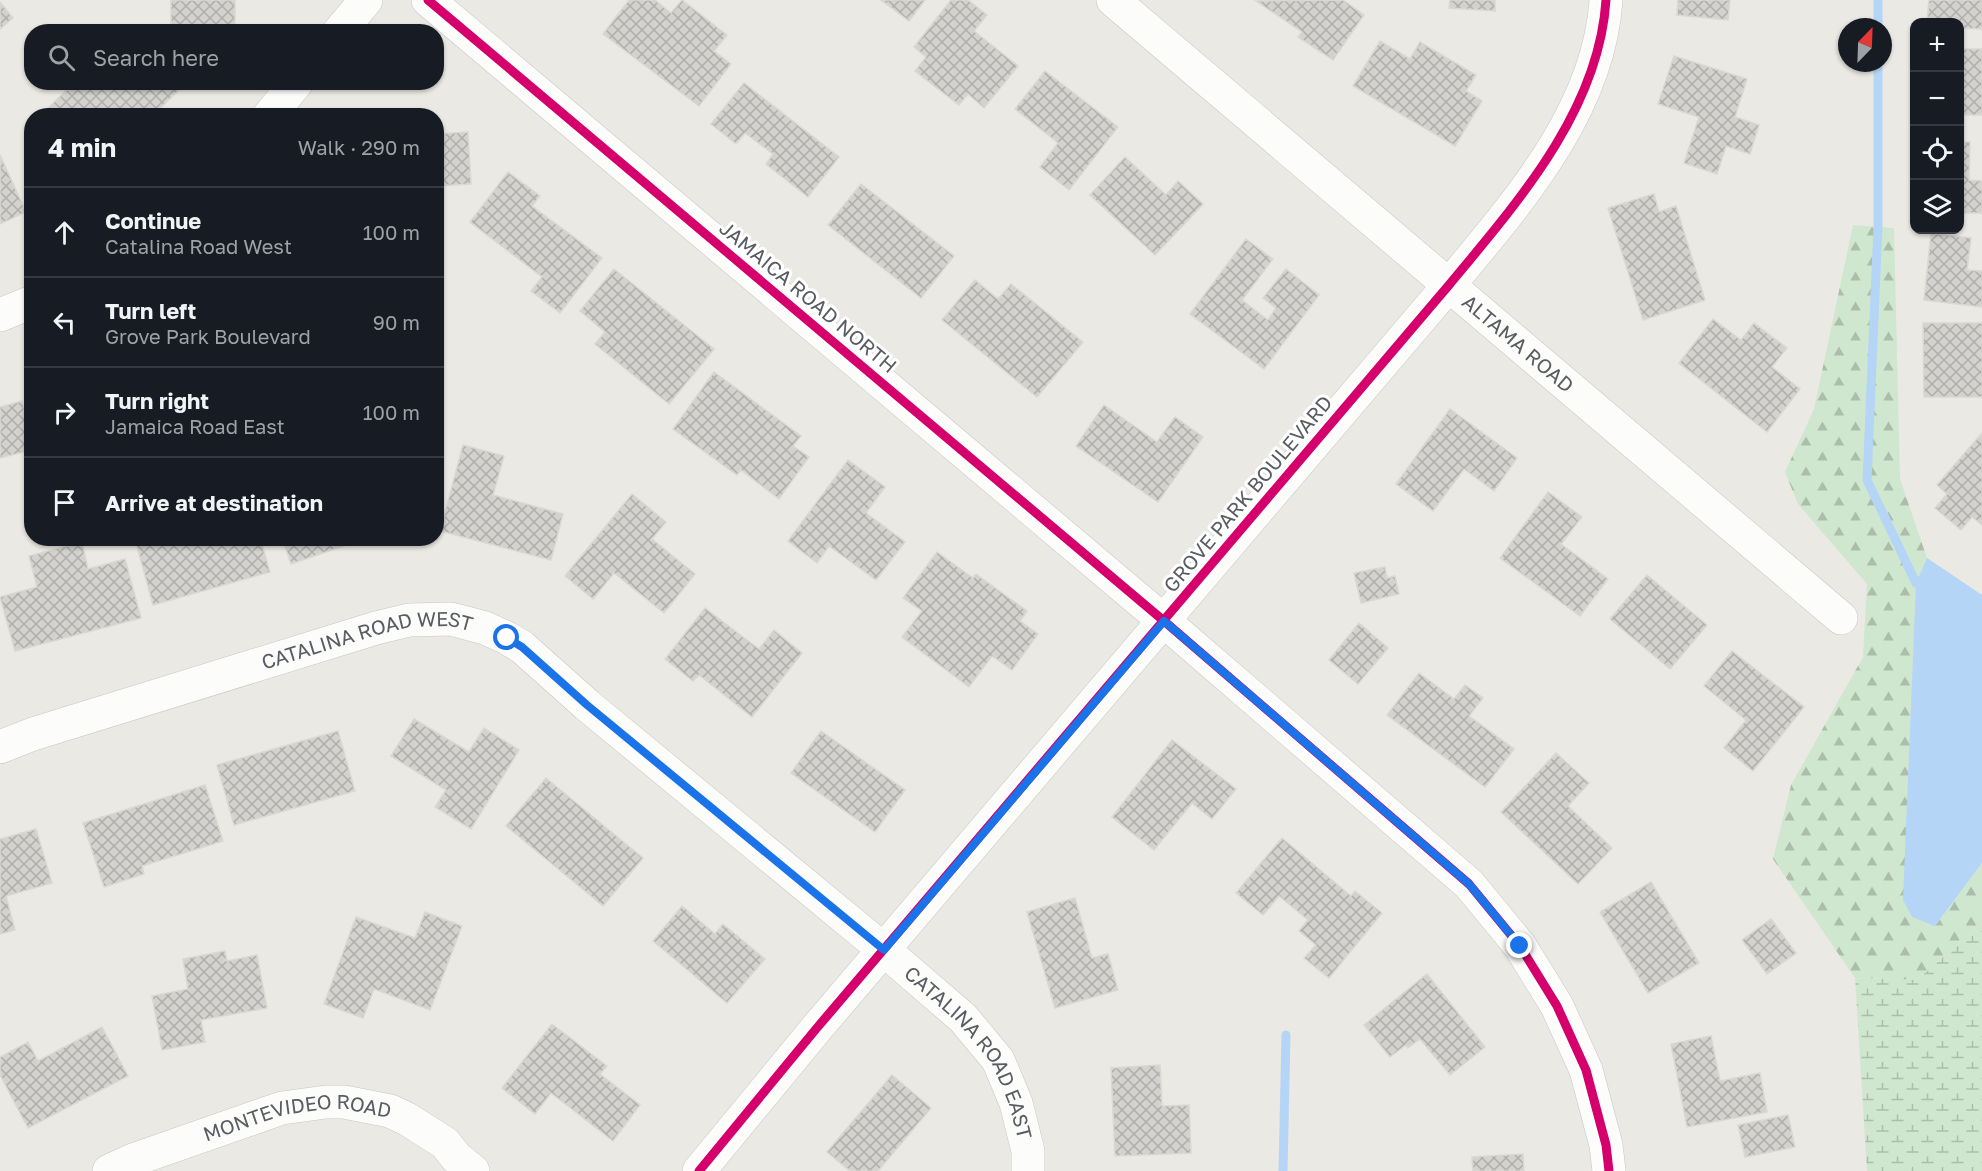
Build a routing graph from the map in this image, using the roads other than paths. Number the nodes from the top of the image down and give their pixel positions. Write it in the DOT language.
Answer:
graph roads {
  1 [pos="366,0"];
  2 [pos="428,0"];
  3 [pos="1113,0"];
  4 [pos="1606,0"];
  5 [pos="346,24"];
  6 [pos="290,90"];
  7 [pos="276,108"];
  8 [pos="1449,285"];
  9 [pos="24,305"];
  10 [pos="0,315"];
  11 [pos="1841,618"];
  12 [pos="1164,621"];
  13 [pos="0,747"];
  14 [pos="884,950"];
  15 [pos="109,1171"];
  16 [pos="473,1171"];
  17 [pos="699,1171"];
  18 [pos="1029,1171"];
  19 [pos="1609,1171"];
  1 -- 5 [label="street"];
  2 -- 12 [label="street, JAMAICA ROAD NORTH"];
  3 -- 8 [label="street, ALTAMA ROAD"];
  4 -- 8 [label="street, GROVE PARK BOULEVARD"];
  6 -- 7 [label="street"];
  8 -- 11 [label="street, ALTAMA ROAD"];
  8 -- 12 [label="street, GROVE PARK BOULEVARD"];
  9 -- 10 [label="street"];
  12 -- 14 [label="street, GROVE PARK BOULEVARD"];
  12 -- 19 [label="street, JAMAICA ROAD NORTH"];
  13 -- 14 [label="street, CATALINA ROAD WEST"];
  14 -- 17 [label="street, GROVE PARK BOULEVARD"];
  14 -- 18 [label="street, CATALINA ROAD EAST"];
  15 -- 16 [label="street, MONTEVIDEO ROAD"];
}
